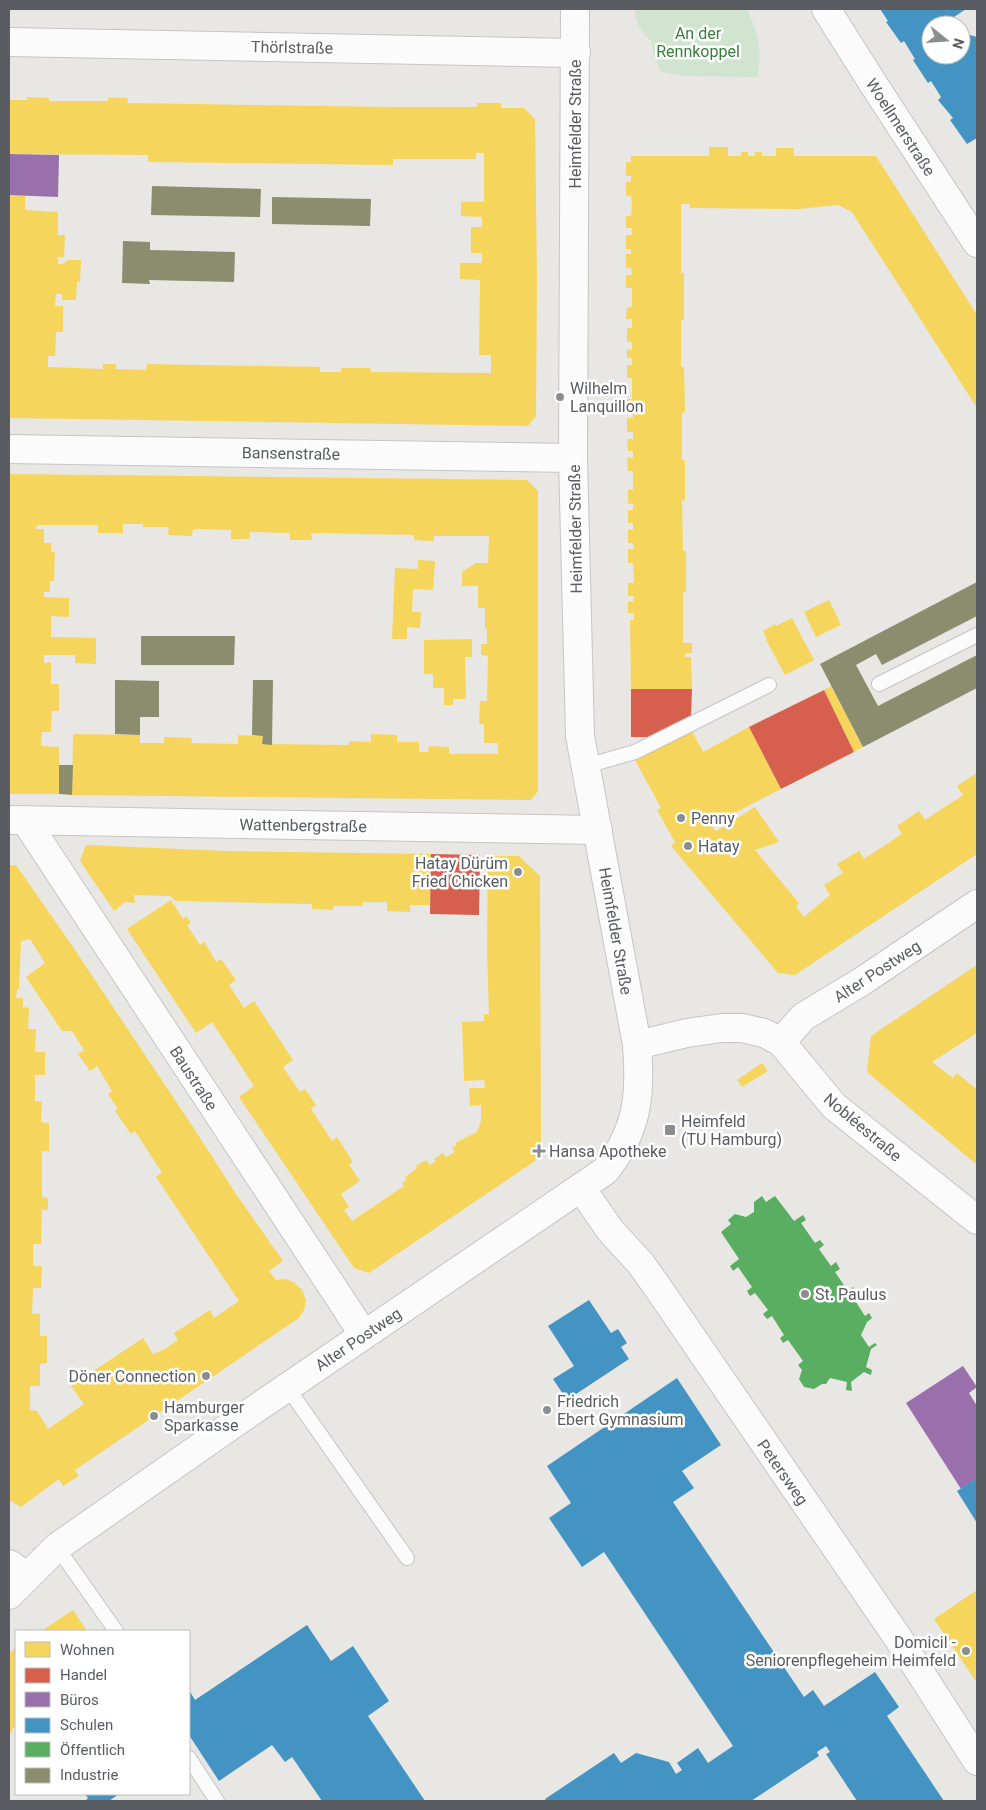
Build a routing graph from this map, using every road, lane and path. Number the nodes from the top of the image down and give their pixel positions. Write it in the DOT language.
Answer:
graph roads {
  1 [pos="575,9"];
  2 [pos="826,9"];
  3 [pos="9,42"];
  4 [pos="576,53"];
  5 [pos="977,243"];
  6 [pos="9,449"];
  7 [pos="573,458"];
  8 [pos="977,635"];
  9 [pos="879,684"];
  10 [pos="769,685"];
  11 [pos="586,766"];
  12 [pos="17,820"];
  13 [pos="598,830"];
  14 [pos="977,904"];
  15 [pos="781,1042"];
  16 [pos="637,1045"];
  17 [pos="581,1188"];
  18 [pos="977,1220"];
  19 [pos="364,1335"];
  20 [pos="287,1387"];
  21 [pos="57,1547"];
  22 [pos="408,1558"];
  23 [pos="14,1578"];
  24 [pos="115,1630"];
  25 [pos="190,1760"];
  26 [pos="977,1761"];
  27 [pos="217,1801"];
  1 -- 4 [label="street, Heimfelder Straße"];
  2 -- 5 [label="street, Woellmerstraße"];
  3 -- 4 [label="street, Thörlstraße"];
  4 -- 7 [label="street, Heimfelder Straße"];
  6 -- 7 [label="street, Bansenstraße"];
  7 -- 11 [label="street, Heimfelder Straße"];
  8 -- 9 [label="lane"];
  10 -- 11 [label="lane"];
  11 -- 13 [label="street, Heimfelder Straße"];
  12 -- 13 [label="street, Wattenbergstraße"];
  12 -- 19 [label="street, Baustraße"];
  13 -- 16 [label="street, Heimfelder Straße"];
  14 -- 15 [label="street, Alter Postweg"];
  15 -- 16 [label="street, Nobléestraße"];
  15 -- 18 [label="street, Nobléestraße"];
  16 -- 17 [label="street, Alter Postweg"];
  17 -- 19 [label="street, Alter Postweg"];
  17 -- 26 [label="street, Petersweg"];
  19 -- 20 [label="street, Alter Postweg"];
  20 -- 21 [label="street, Alter Postweg"];
  20 -- 22 [label="lane"];
  21 -- 23 [label="street, Alter Postweg"];
  21 -- 24 [label="lane"];
  25 -- 27 [label="lane"];
}
